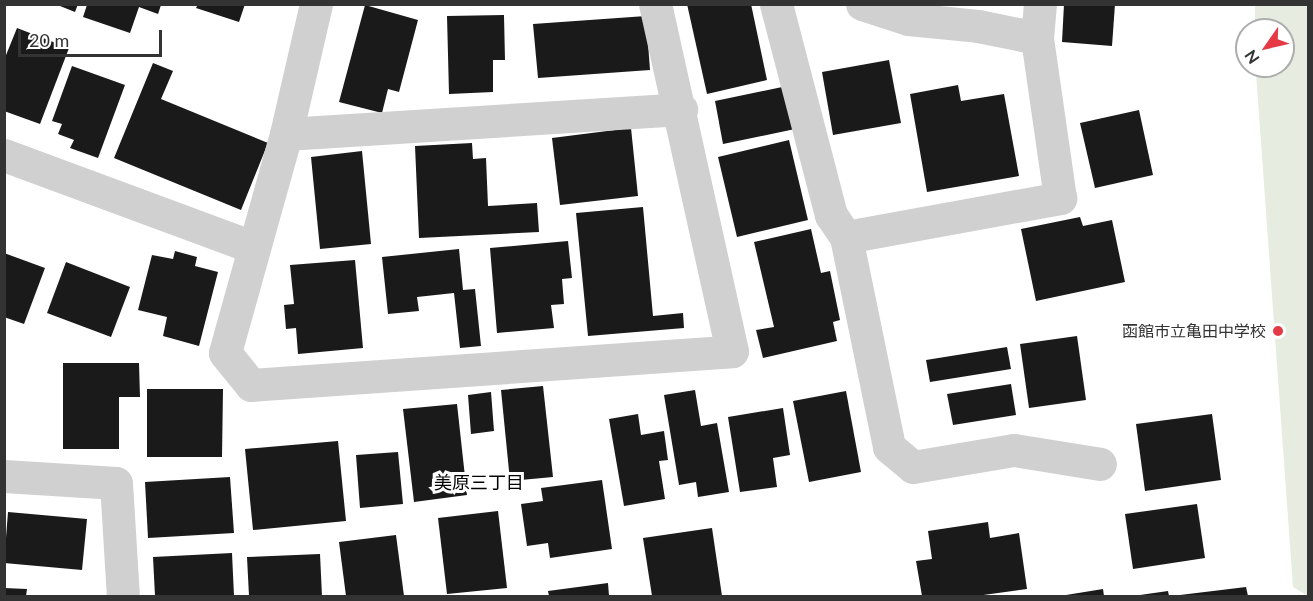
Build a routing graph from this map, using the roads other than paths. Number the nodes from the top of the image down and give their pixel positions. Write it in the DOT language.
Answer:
graph roads {
  1 [pos="316,4"];
  2 [pos="655,4"];
  3 [pos="776,4"];
  4 [pos="862,4"];
  5 [pos="1040,4"];
  6 [pos="1037,38"];
  7 [pos="681,109"];
  8 [pos="286,134"];
  9 [pos="4,155"];
  10 [pos="846,237"];
  11 [pos="253,248"];
  12 [pos="1100,464"];
  13 [pos="4,476"];
  14 [pos="123,597"];
  1 -- 8 [label="street"];
  2 -- 7 [label="street"];
  3 -- 10 [label="street"];
  4 -- 6 [label="street"];
  5 -- 6 [label="street"];
  6 -- 10 [label="street"];
  7 -- 8 [label="street"];
  7 -- 11 [label="street"];
  8 -- 11 [label="street"];
  9 -- 11 [label="street"];
  10 -- 12 [label="street"];
  13 -- 14 [label="street"];
}
